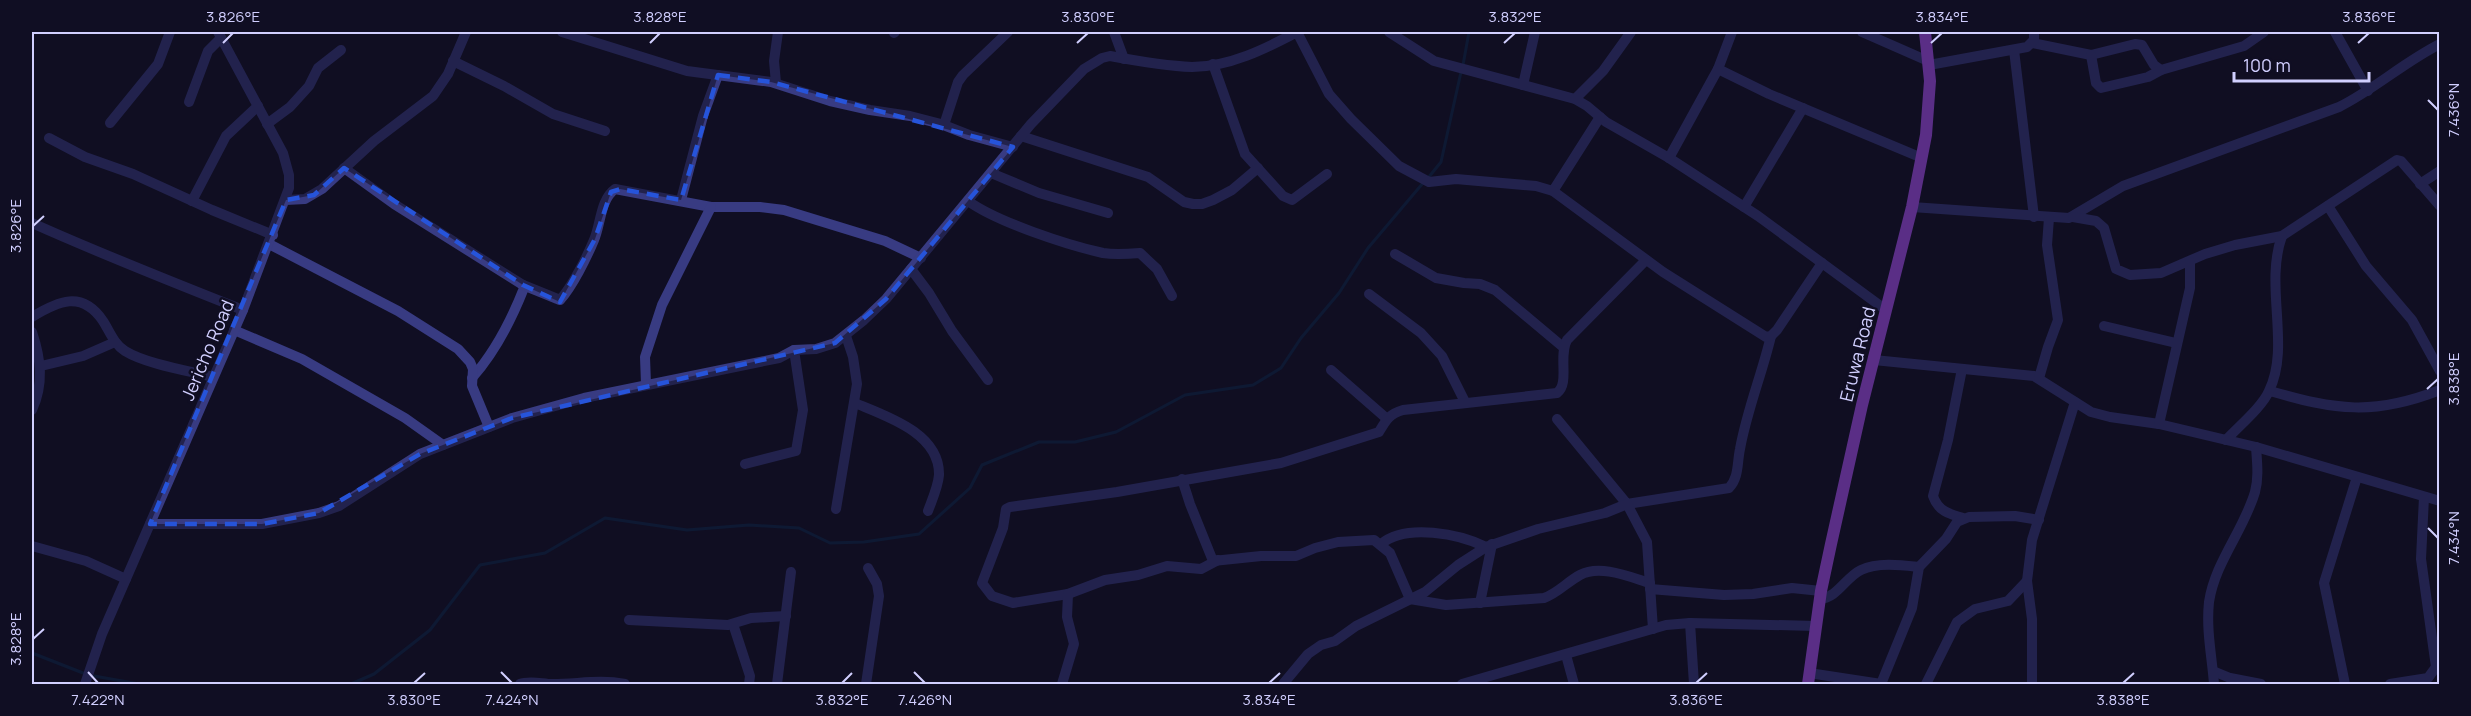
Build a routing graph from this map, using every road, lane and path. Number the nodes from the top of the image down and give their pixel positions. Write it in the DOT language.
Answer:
graph roads {
  1 [pos="170,32"];
  2 [pos="562,32"];
  3 [pos="778,32"];
  4 [pos="1008,32"];
  5 [pos="1114,32"];
  6 [pos="1389,32"];
  7 [pos="1535,32"];
  8 [pos="1631,32"];
  9 [pos="1732,32"];
  10 [pos="1862,32"];
  11 [pos="1924,32"];
  12 [pos="2034,32"];
  13 [pos="2264,32"];
  14 [pos="2335,32"];
  15 [pos="461,33"];
  16 [pos="220,35"];
  17 [pos="2032,44"];
  18 [pos="2439,44"];
  19 [pos="341,50"];
  20 [pos="2014,50"];
  21 [pos="2091,55"];
  22 [pos="1124,59"];
  23 [pos="453,61"];
  24 [pos="1929,63"];
  25 [pos="1213,64"];
  26 [pos="1718,69"];
  27 [pos="2161,70"];
  28 [pos="717,75"];
  29 [pos="776,83"];
  30 [pos="1523,85"];
  31 [pos="2368,91"];
  32 [pos="1575,99"];
  33 [pos="189,102"];
  34 [pos="258,106"];
  35 [pos="1803,108"];
  36 [pos="1600,117"];
  37 [pos="110,123"];
  38 [pos="267,124"];
  39 [pos="944,125"];
  40 [pos="605,131"];
  41 [pos="1021,136"];
  42 [pos="49,138"];
  43 [pos="1013,147"];
  44 [pos="1670,158"];
  45 [pos="1922,158"];
  46 [pos="344,168"];
  47 [pos="1258,168"];
  48 [pos="2439,171"];
  49 [pos="991,173"];
  50 [pos="1327,174"];
  51 [pos="2420,184"];
  52 [pos="1553,191"];
  53 [pos="286,200"];
  54 [pos="681,200"];
  55 [pos="192,201"];
  56 [pos="968,201"];
  57 [pos="2328,206"];
  58 [pos="2439,206"];
  59 [pos="711,207"];
  60 [pos="1744,207"];
  61 [pos="1912,207"];
  62 [pos="1108,213"];
  63 [pos="2034,217"];
  64 [pos="2073,217"];
  65 [pos="2049,218"];
  66 [pos="32,223"];
  67 [pos="2282,236"];
  68 [pos="271,239"];
  69 [pos="1395,254"];
  70 [pos="921,258"];
  71 [pos="1647,260"];
  72 [pos="2190,262"];
  73 [pos="1821,263"];
  74 [pos="911,269"];
  75 [pos="523,285"];
  76 [pos="1369,294"];
  77 [pos="1172,296"];
  78 [pos="243,310"];
  79 [pos="1886,310"];
  80 [pos="32,316"];
  81 [pos="2104,326"];
  82 [pos="234,330"];
  83 [pos="32,332"];
  84 [pos="846,336"];
  85 [pos="1771,336"];
  86 [pos="116,342"];
  87 [pos="2176,343"];
  88 [pos="1563,347"];
  89 [pos="794,350"];
  90 [pos="1874,360"];
  91 [pos="41,366"];
  92 [pos="1962,369"];
  93 [pos="1331,370"];
  94 [pos="2439,371"];
  95 [pos="213,377"];
  96 [pos="472,378"];
  97 [pos="2039,378"];
  98 [pos="988,380"];
  99 [pos="646,384"];
  100 [pos="2439,390"];
  101 [pos="2270,391"];
  102 [pos="1465,402"];
  103 [pos="2075,402"];
  104 [pos="855,403"];
  105 [pos="32,410"];
  106 [pos="1386,418"];
  107 [pos="1557,419"];
  108 [pos="2158,424"];
  109 [pos="489,427"];
  110 [pos="2226,440"];
  111 [pos="443,445"];
  112 [pos="2256,447"];
  113 [pos="745,464"];
  114 [pos="2357,477"];
  115 [pos="1182,479"];
  116 [pos="2424,497"];
  117 [pos="2439,501"];
  118 [pos="1627,504"];
  119 [pos="836,509"];
  120 [pos="928,511"];
  121 [pos="1963,518"];
  122 [pos="2039,520"];
  123 [pos="150,524"];
  124 [pos="1381,544"];
  125 [pos="1489,545"];
  126 [pos="32,546"];
  127 [pos="1218,560"];
  128 [pos="1919,567"];
  129 [pos="868,568"];
  130 [pos="791,572"];
  131 [pos="126,579"];
  132 [pos="2027,581"];
  133 [pos="1650,586"];
  134 [pos="1068,594"];
  135 [pos="1820,595"];
  136 [pos="1410,599"];
  137 [pos="1480,603"];
  138 [pos="786,616"];
  139 [pos="628,620"];
  140 [pos="1690,623"];
  141 [pos="733,624"];
  142 [pos="1815,626"];
  143 [pos="1653,629"];
  144 [pos="1566,655"];
  145 [pos="2213,671"];
  146 [pos="1809,679"];
  147 [pos="85,684"];
  148 [pos="520,684"];
  149 [pos="625,684"];
  150 [pos="749,684"];
  151 [pos="777,684"];
  152 [pos="866,684"];
  153 [pos="1062,684"];
  154 [pos="1283,684"];
  155 [pos="1462,684"];
  156 [pos="1574,684"];
  157 [pos="1694,684"];
  158 [pos="1881,684"];
  159 [pos="1926,684"];
  160 [pos="2032,684"];
  161 [pos="2214,684"];
  162 [pos="2261,684"];
  163 [pos="2345,684"];
  164 [pos="2393,684"];
  1 -- 37 [label="street"];
  2 -- 28 [label="street"];
  3 -- 29 [label="street"];
  4 -- 39 [label="street"];
  5 -- 22 [label="street"];
  6 -- 30 [label="street"];
  7 -- 30 [label="street"];
  8 -- 32 [label="street"];
  9 -- 26 [label="street"];
  10 -- 24 [label="street"];
  11 -- 24 [label="main road, Eruwa Road"];
  12 -- 17 [label="street"];
  13 -- 27 [label="street"];
  14 -- 31 [label="street"];
  15 -- 23 [label="street"];
  16 -- 33 [label="street"];
  16 -- 34 [label="street, Jericho Road"];
  17 -- 20 [label="street"];
  17 -- 21 [label="street"];
  18 -- 31 [label="street"];
  19 -- 38 [label="street"];
  20 -- 24 [label="street"];
  20 -- 63 [label="street"];
  21 -- 27 [label="street"];
  21 -- 27 [label="street"];
  22 -- 25 [label="street"];
  22 -- 41 [label="street"];
  23 -- 40 [label="street"];
  23 -- 46 [label="street"];
  24 -- 45 [label="main road, Eruwa Road"];
  25 -- 47 [label="street"];
  25 -- 52 [label="street"];
  26 -- 35 [label="street"];
  26 -- 44 [label="street"];
  28 -- 29 [label="street"];
  28 -- 54 [label="street"];
  29 -- 39 [label="street"];
  30 -- 32 [label="street"];
  31 -- 64 [label="street"];
  32 -- 36 [label="street"];
  34 -- 38 [label="street, Jericho Road"];
  34 -- 55 [label="street"];
  35 -- 45 [label="street"];
  35 -- 60 [label="street"];
  36 -- 44 [label="street"];
  36 -- 52 [label="street"];
  38 -- 53 [label="street, Jericho Road"];
  39 -- 43 [label="street"];
  41 -- 43 [label="street"];
  41 -- 47 [label="street"];
  42 -- 55 [label="street"];
  43 -- 49 [label="street"];
  44 -- 60 [label="street"];
  45 -- 61 [label="main road, Eruwa Road"];
  46 -- 53 [label="street"];
  46 -- 75 [label="street"];
  47 -- 50 [label="street"];
  48 -- 51 [label="street"];
  49 -- 56 [label="street"];
  49 -- 62 [label="street"];
  51 -- 57 [label="street"];
  51 -- 58 [label="street"];
  52 -- 71 [label="street"];
  53 -- 68 [label="street, Jericho Road"];
  54 -- 59 [label="street"];
  54 -- 75 [label="street"];
  55 -- 68 [label="street"];
  56 -- 70 [label="street"];
  56 -- 77 [label="street"];
  57 -- 67 [label="street"];
  57 -- 94 [label="street"];
  59 -- 70 [label="street"];
  59 -- 99 [label="street"];
  60 -- 73 [label="street"];
  61 -- 63 [label="street"];
  61 -- 79 [label="main road, Eruwa Road"];
  63 -- 65 [label="street"];
  64 -- 65 [label="street"];
  64 -- 72 [label="street"];
  65 -- 97 [label="street"];
  66 -- 78 [label="street"];
  67 -- 72 [label="street"];
  67 -- 101 [label="street"];
  68 -- 78 [label="street, Jericho Road"];
  68 -- 96 [label="street"];
  69 -- 88 [label="street"];
  70 -- 74 [label="street"];
  71 -- 85 [label="street"];
  71 -- 88 [label="street"];
  72 -- 87 [label="street"];
  73 -- 79 [label="street"];
  73 -- 85 [label="street"];
  74 -- 84 [label="street"];
  74 -- 98 [label="street"];
  75 -- 96 [label="street"];
  76 -- 102 [label="street"];
  78 -- 82 [label="street, Jericho Road"];
  79 -- 90 [label="main road, Eruwa Road"];
  80 -- 86 [label="street"];
  81 -- 87 [label="street"];
  82 -- 95 [label="street, Jericho Road"];
  82 -- 111 [label="street"];
  83 -- 91 [label="street"];
  84 -- 89 [label="street"];
  84 -- 104 [label="street"];
  85 -- 118 [label="street"];
  86 -- 91 [label="street"];
  86 -- 95 [label="street"];
  87 -- 108 [label="street"];
  88 -- 102 [label="street"];
  89 -- 99 [label="street"];
  89 -- 113 [label="street"];
  90 -- 92 [label="street"];
  90 -- 135 [label="main road, Eruwa Road"];
  91 -- 105 [label="street"];
  92 -- 97 [label="street"];
  92 -- 121 [label="street"];
  93 -- 106 [label="street"];
  95 -- 123 [label="street, Jericho Road"];
  96 -- 109 [label="street"];
  97 -- 103 [label="street"];
  99 -- 109 [label="street"];
  100 -- 101 [label="street"];
  101 -- 110 [label="street"];
  102 -- 106 [label="street"];
  103 -- 108 [label="street"];
  103 -- 122 [label="street"];
  104 -- 119 [label="street"];
  104 -- 120 [label="street"];
  106 -- 115 [label="street"];
  107 -- 118 [label="street"];
  108 -- 110 [label="street"];
  109 -- 111 [label="street"];
  110 -- 112 [label="street"];
  111 -- 123 [label="street"];
  112 -- 114 [label="street"];
  112 -- 145 [label="street"];
  114 -- 116 [label="street"];
  114 -- 163 [label="street"];
  115 -- 127 [label="street"];
  115 -- 134 [label="street"];
  116 -- 117 [label="street"];
  116 -- 164 [label="street"];
  118 -- 125 [label="street"];
  118 -- 133 [label="street"];
  121 -- 122 [label="street"];
  121 -- 128 [label="street"];
  122 -- 132 [label="street"];
  123 -- 131 [label="street, Jericho Road"];
  124 -- 125 [label="street"];
  124 -- 127 [label="street"];
  124 -- 136 [label="street"];
  125 -- 136 [label="street"];
  125 -- 137 [label="street"];
  126 -- 131 [label="street"];
  127 -- 134 [label="street"];
  128 -- 135 [label="street"];
  128 -- 158 [label="street"];
  129 -- 152 [label="street"];
  130 -- 138 [label="street"];
  131 -- 147 [label="street, Jericho Road"];
  132 -- 159 [label="street"];
  132 -- 160 [label="street"];
  133 -- 135 [label="street"];
  133 -- 137 [label="street"];
  133 -- 143 [label="street"];
  134 -- 153 [label="street"];
  135 -- 142 [label="main road, Eruwa Road"];
  136 -- 137 [label="street"];
  136 -- 154 [label="street"];
  138 -- 141 [label="street"];
  138 -- 151 [label="street"];
  139 -- 141 [label="street"];
  140 -- 142 [label="street"];
  140 -- 143 [label="street"];
  140 -- 157 [label="street"];
  141 -- 150 [label="street"];
  142 -- 146 [label="main road, Eruwa Road"];
  143 -- 144 [label="street"];
  144 -- 155 [label="street"];
  144 -- 156 [label="street"];
  145 -- 161 [label="street"];
  145 -- 162 [label="street"];
  146 -- 158 [label="street"];
  148 -- 149 [label="street"];
}
